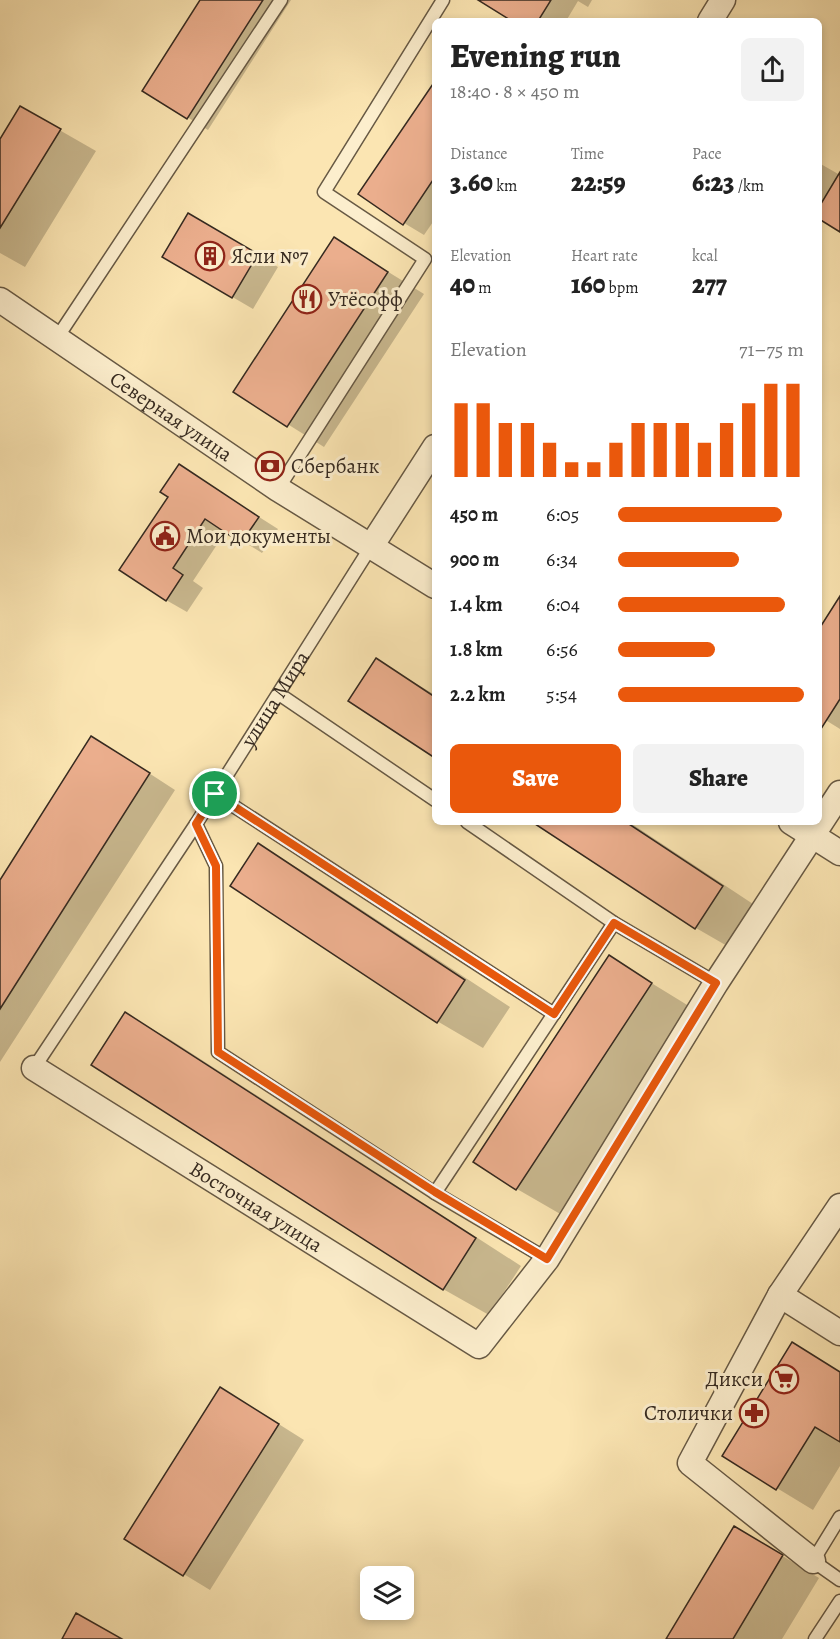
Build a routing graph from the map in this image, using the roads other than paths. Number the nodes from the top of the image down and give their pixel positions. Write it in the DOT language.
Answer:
graph roads {
  1 [pos="281,0"];
  2 [pos="443,0"];
  3 [pos="723,0"];
  4 [pos="712,18"];
  5 [pos="0,300"];
  6 [pos="57,338"];
  7 [pos="432,452"];
  8 [pos="278,489"];
  9 [pos="372,545"];
  10 [pos="432,584"];
  11 [pos="279,694"];
  12 [pos="215,794"];
  13 [pos="840,794"];
  14 [pos="432,798"];
  15 [pos="822,823"];
  16 [pos="196,824"];
  17 [pos="471,825"];
  18 [pos="795,825"];
  19 [pos="821,825"];
  20 [pos="813,837"];
  21 [pos="840,853"];
  22 [pos="614,923"];
  23 [pos="716,983"];
  24 [pos="554,1014"];
  25 [pos="34,1068"];
  26 [pos="435,1192"];
  27 [pos="840,1206"];
  28 [pos="547,1259"];
  29 [pos="780,1295"];
  30 [pos="840,1333"];
  31 [pos="840,1517"];
  32 [pos="813,1561"];
  33 [pos="840,1580"];
  34 [pos="840,1601"];
  35 [pos="815,1639"];
  1 -- 6 [label="lane"];
  2 -- 8 [label="lane"];
  3 -- 4 [label="street"];
  5 -- 6 [label="street, Северная улица"];
  6 -- 8 [label="street, Северная улица"];
  7 -- 9 [label="street, улица Мира"];
  8 -- 9 [label="street, Северная улица"];
  9 -- 10 [label="street, Северная улица"];
  9 -- 11 [label="lane, улица Мира"];
  11 -- 12 [label="lane, улица Мира"];
  11 -- 14 [label="lane"];
  12 -- 16 [label="lane, улица Мира"];
  12 -- 24 [label="lane"];
  13 -- 15 [label="street"];
  16 -- 25 [label="lane, улица Мира"];
  16 -- 26 [label="lane"];
  17 -- 22 [label="lane"];
  18 -- 20 [label="street"];
  19 -- 20 [label="street"];
  20 -- 21 [label="street"];
  20 -- 23 [label="street"];
  22 -- 23 [label="lane"];
  22 -- 24 [label="lane"];
  23 -- 28 [label="street"];
  24 -- 26 [label="lane"];
  25 -- 28 [label="street, Восточная улица"];
  26 -- 28 [label="lane"];
  27 -- 29 [label="street"];
  29 -- 30 [label="street"];
  29 -- 32 [label="street"];
  31 -- 32 [label="lane"];
  32 -- 33 [label="lane"];
  34 -- 35 [label="lane"];
}
